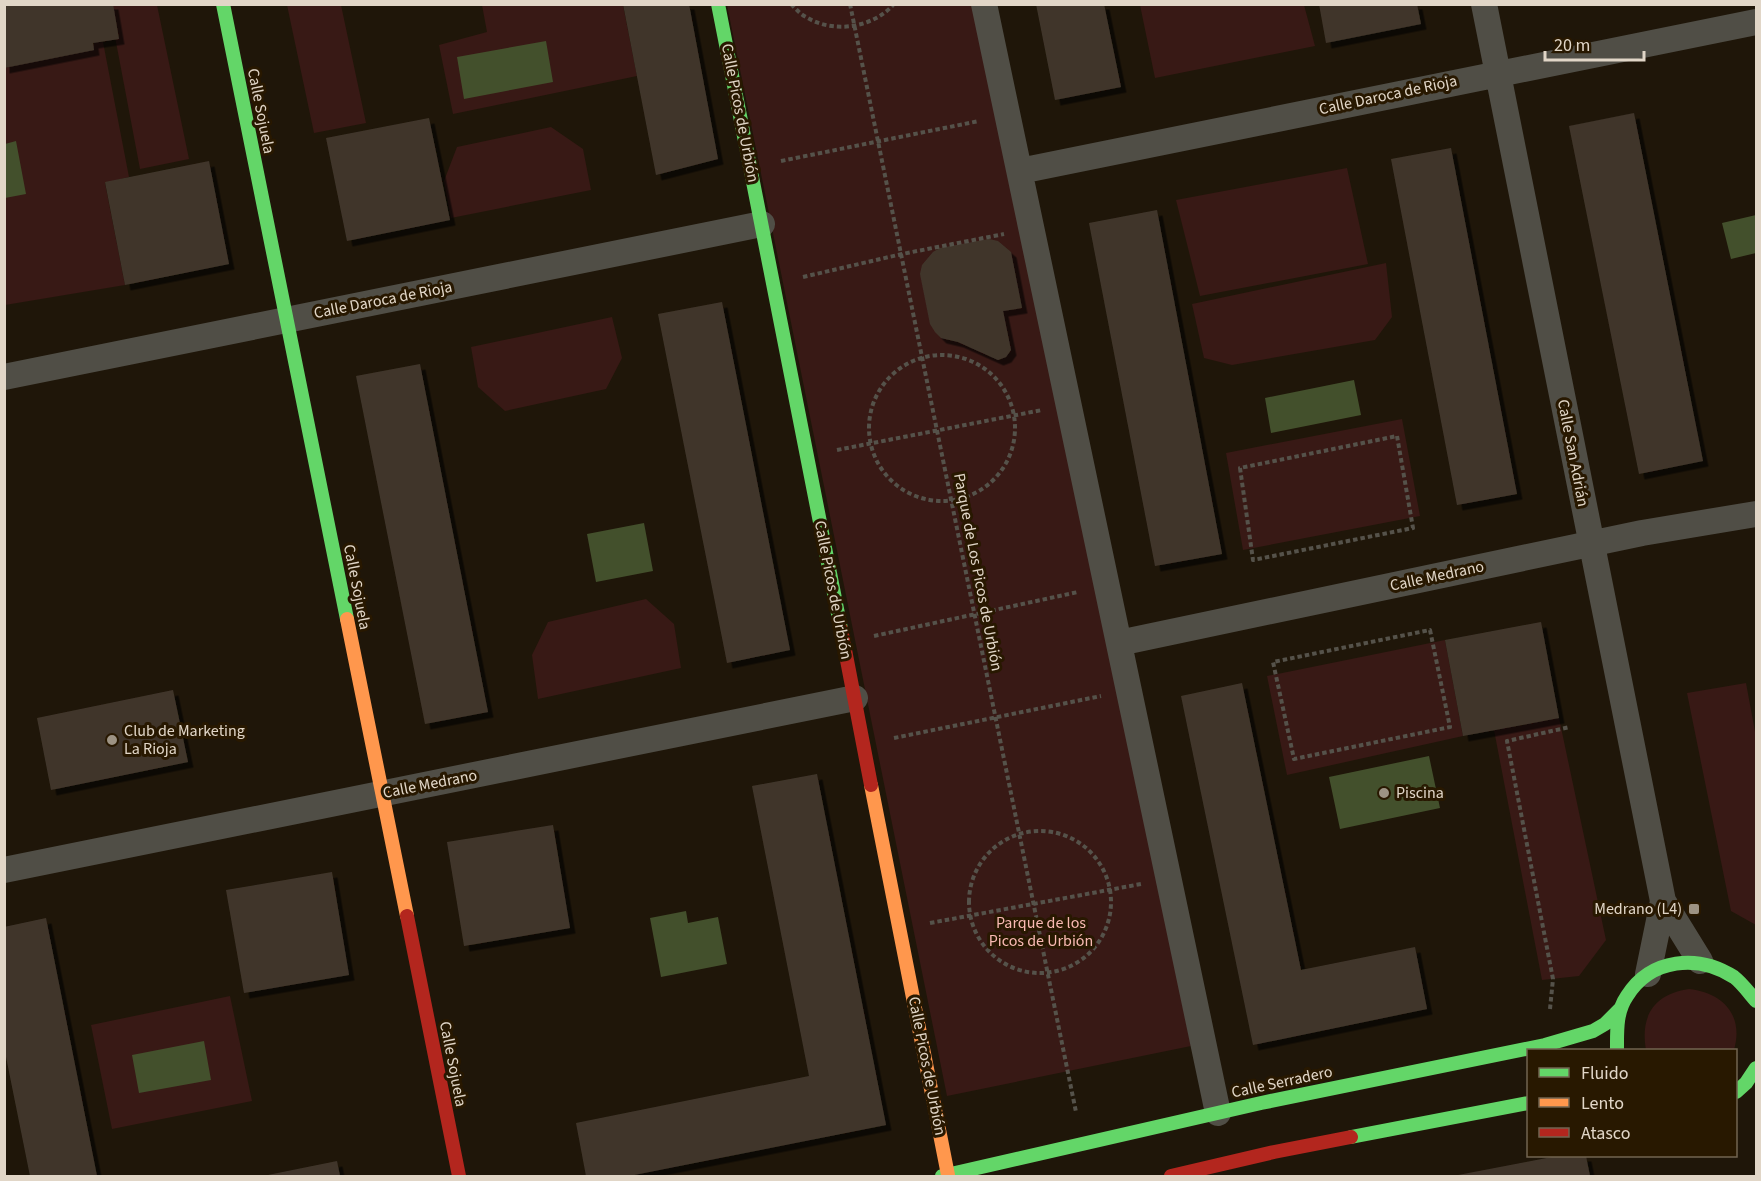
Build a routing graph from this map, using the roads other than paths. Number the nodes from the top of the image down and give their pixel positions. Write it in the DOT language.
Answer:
graph roads {
  1 [pos="223,4"];
  2 [pos="718,4"];
  3 [pos="984,4"];
  4 [pos="1484,4"];
  5 [pos="1756,22"];
  6 [pos="1499,73"];
  7 [pos="1020,171"];
  8 [pos="762,224"];
  9 [pos="286,320"];
  10 [pos="4,377"];
  11 [pos="1756,514"];
  12 [pos="1592,543"];
  13 [pos="1119,643"];
  14 [pos="855,698"];
  15 [pos="382,794"];
  16 [pos="4,870"];
  17 [pos="1663,901"];
  18 [pos="1700,961"];
  19 [pos="1648,974"];
  20 [pos="1752,987"];
  21 [pos="1756,1001"];
  22 [pos="1621,1008"];
  23 [pos="1617,1049"];
  24 [pos="1756,1068"];
  25 [pos="1737,1091"];
  26 [pos="1527,1103"];
  27 [pos="1218,1113"];
  28 [pos="1228,1170"];
  29 [pos="459,1176"];
  30 [pos="945,1176"];
  31 [pos="1171,1176"];
  1 -- 9 [label="street, Calle Sojuela"];
  2 -- 8 [label="street, Calle Picos de Urbión"];
  3 -- 7 [label="street"];
  4 -- 6 [label="street, Calle San Adrián"];
  5 -- 6 [label="street, Calle Daroca de Rioja"];
  6 -- 7 [label="street, Calle Daroca de Rioja"];
  6 -- 12 [label="street, Calle San Adrián"];
  7 -- 13 [label="street"];
  8 -- 9 [label="street, Calle Daroca de Rioja"];
  8 -- 14 [label="street, Calle Picos de Urbión"];
  9 -- 10 [label="street, Calle Daroca de Rioja"];
  9 -- 15 [label="street, Calle Sojuela"];
  11 -- 12 [label="street, Calle Medrano"];
  12 -- 13 [label="street, Calle Medrano"];
  12 -- 17 [label="street, Calle San Adrián"];
  13 -- 27 [label="street"];
  14 -- 15 [label="street, Calle Medrano"];
  14 -- 30 [label="street, Calle Picos de Urbión"];
  15 -- 16 [label="street, Calle Medrano"];
  15 -- 29 [label="street, Calle Sojuela"];
  17 -- 18 [label="street, Calle San Adrián"];
  17 -- 19 [label="street, Calle San Adrián"];
  18 -- 19 [label="street"];
  18 -- 20 [label="street"];
  19 -- 22 [label="street"];
  20 -- 21 [label="street"];
  22 -- 23 [label="street"];
  22 -- 27 [label="street, Calle Serradero"];
  24 -- 25 [label="street"];
  26 -- 28 [label="street"];
  27 -- 30 [label="street, Calle Serradero"];
  28 -- 31 [label="street"];
}
